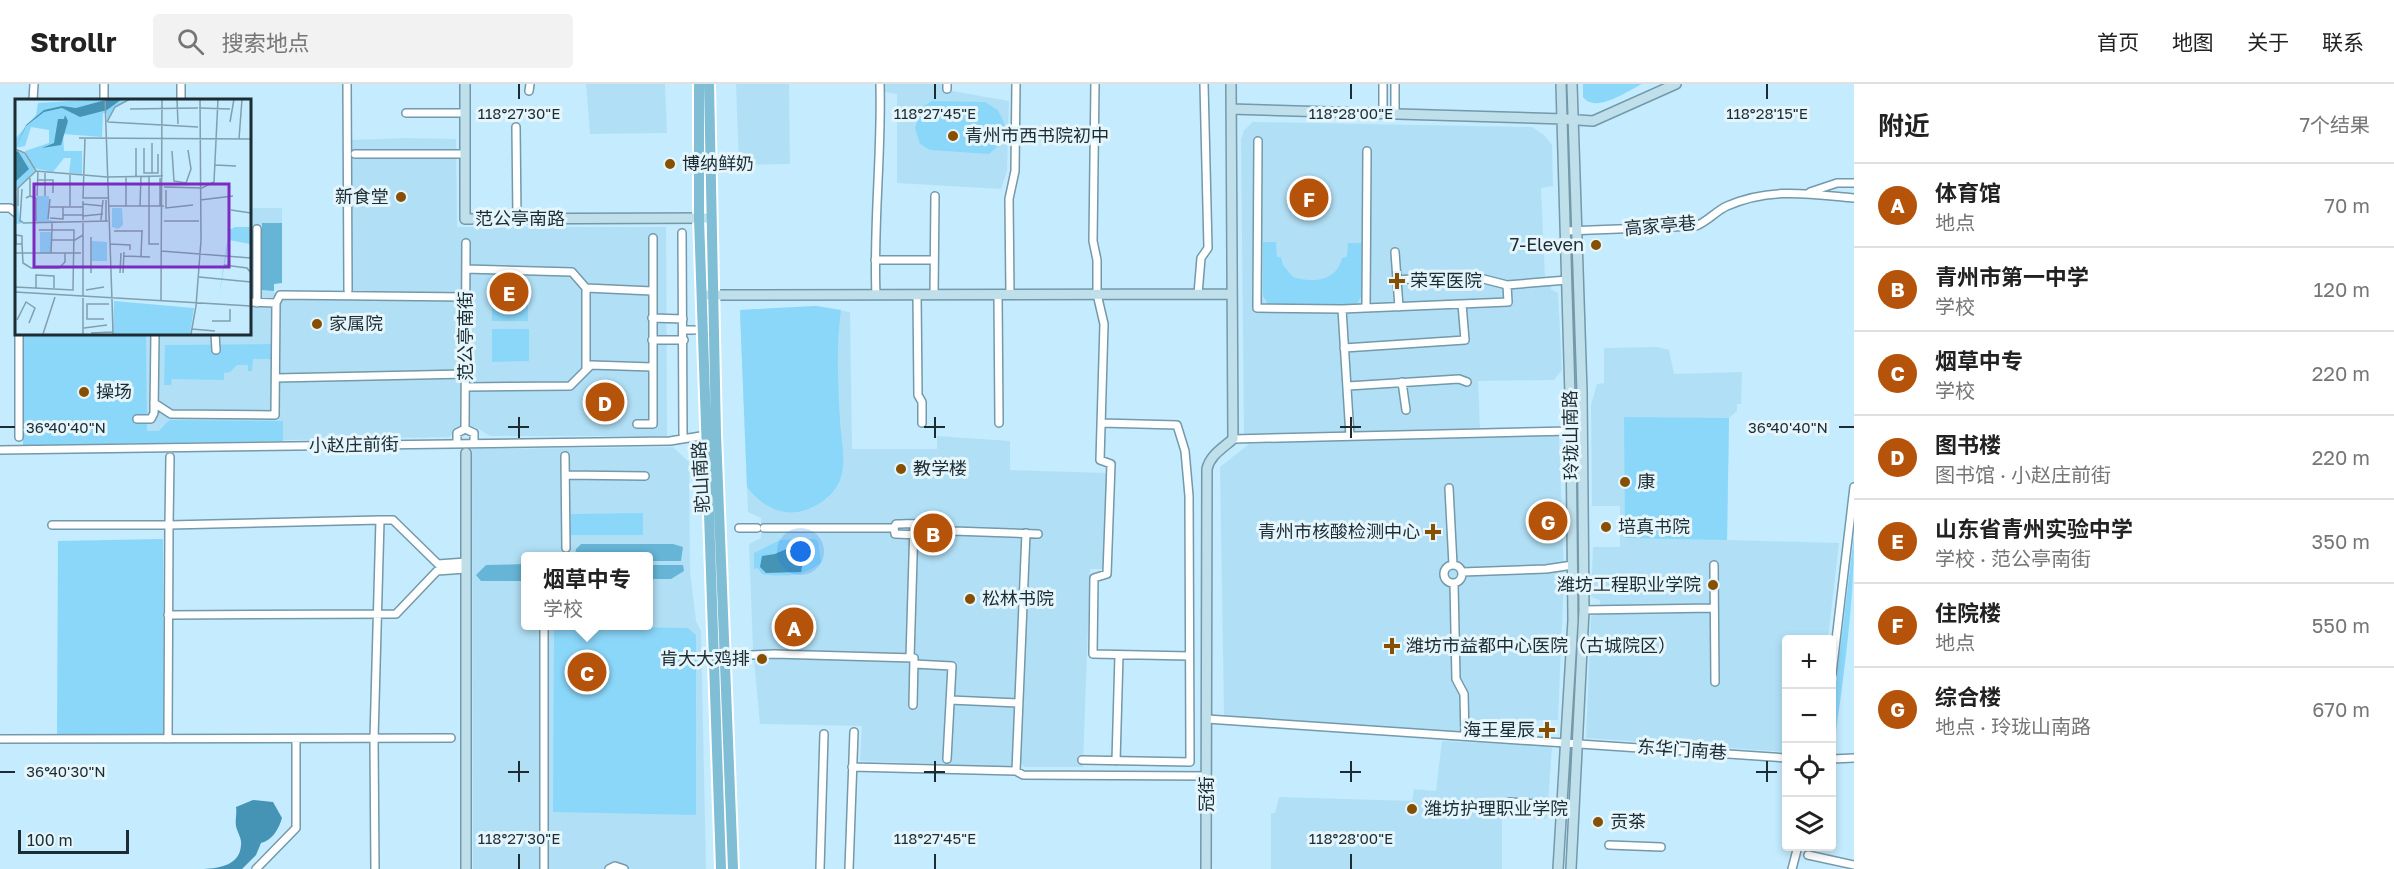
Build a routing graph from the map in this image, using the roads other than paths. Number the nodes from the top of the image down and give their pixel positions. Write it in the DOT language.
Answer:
graph roads {
  1 [pos="34,84"];
  2 [pos="347,84"];
  3 [pos="465,84"];
  4 [pos="699,84"];
  5 [pos="709,84"];
  6 [pos="880,84"];
  7 [pos="1016,84"];
  8 [pos="1095,84"];
  9 [pos="1204,84"];
  10 [pos="1231,84"];
  11 [pos="1383,84"];
  12 [pos="1395,84"];
  13 [pos="1561,84"];
  14 [pos="1572,84"];
  15 [pos="1676,84"];
  16 [pos="33,99"];
  17 [pos="1231,109"];
  18 [pos="406,113"];
  19 [pos="465,113"];
  20 [pos="1383,114"];
  21 [pos="1395,114"];
  22 [pos="1568,119"];
  23 [pos="516,127"];
  24 [pos="1258,141"];
  25 [pos="1367,151"];
  26 [pos="355,154"];
  27 [pos="465,154"];
  28 [pos="1854,183"];
  29 [pos="1808,193"];
  30 [pos="935,196"];
  31 [pos="1854,198"];
  32 [pos="0,208"];
  33 [pos="15,212"];
  34 [pos="705,218"];
  35 [pos="517,219"];
  36 [pos="257,229"];
  37 [pos="1566,231"];
  38 [pos="1577,231"];
  39 [pos="682,233"];
  40 [pos="653,238"];
  41 [pos="466,243"];
  42 [pos="1395,252"];
  43 [pos="875,260"];
  44 [pos="934,260"];
  45 [pos="466,269"];
  46 [pos="1397,280"];
  47 [pos="1567,280"];
  48 [pos="1508,285"];
  49 [pos="586,288"];
  50 [pos="348,290"];
  51 [pos="652,291"];
  52 [pos="917,294"];
  53 [pos="934,294"];
  54 [pos="998,294"];
  55 [pos="1010,294"];
  56 [pos="1097,294"];
  57 [pos="1198,294"];
  58 [pos="1232,294"];
  59 [pos="707,295"];
  60 [pos="876,295"];
  61 [pos="466,297"];
  62 [pos="253,303"];
  63 [pos="276,303"];
  64 [pos="1462,304"];
  65 [pos="1399,307"];
  66 [pos="1366,308"];
  67 [pos="1342,309"];
  68 [pos="652,318"];
  69 [pos="683,319"];
  70 [pos="684,330"];
  71 [pos="694,330"];
  72 [pos="19,334"];
  73 [pos="155,334"];
  74 [pos="216,334"];
  75 [pos="652,340"];
  76 [pos="684,340"];
  77 [pos="1344,348"];
  78 [pos="216,350"];
  79 [pos="652,367"];
  80 [pos="586,368"];
  81 [pos="466,374"];
  82 [pos="276,378"];
  83 [pos="1402,381"];
  84 [pos="1467,382"];
  85 [pos="1348,386"];
  86 [pos="466,387"];
  87 [pos="154,403"];
  88 [pos="1406,410"];
  89 [pos="137,419"];
  90 [pos="922,423"];
  91 [pos="999,423"];
  92 [pos="1101,423"];
  93 [pos="637,424"];
  94 [pos="465,429"];
  95 [pos="1571,431"];
  96 [pos="683,434"];
  97 [pos="707,435"];
  98 [pos="1350,436"];
  99 [pos="19,437"];
  100 [pos="1233,439"];
  101 [pos="457,443"];
  102 [pos="474,443"];
  103 [pos="0,450"];
  104 [pos="466,453"];
  105 [pos="565,456"];
  106 [pos="170,457"];
  107 [pos="565,475"];
  108 [pos="645,476"];
  109 [pos="1854,487"];
  110 [pos="1449,488"];
  111 [pos="1852,516"];
  112 [pos="381,520"];
  113 [pos="914,524"];
  114 [pos="52,525"];
  115 [pos="169,525"];
  116 [pos="739,528"];
  117 [pos="894,528"];
  118 [pos="953,531"];
  119 [pos="1026,533"];
  120 [pos="1038,534"];
  121 [pos="913,535"];
  122 [pos="566,548"];
  123 [pos="466,565"];
  124 [pos="1454,565"];
  125 [pos="1573,565"];
  126 [pos="1714,565"];
  127 [pos="1462,572"];
  128 [pos="1454,583"];
  129 [pos="1714,608"];
  130 [pos="1584,610"];
  131 [pos="168,615"];
  132 [pos="378,615"];
  133 [pos="544,630"];
  134 [pos="1836,642"];
  135 [pos="1119,655"];
  136 [pos="725,656"];
  137 [pos="1189,656"];
  138 [pos="912,661"];
  139 [pos="1715,682"];
  140 [pos="950,700"];
  141 [pos="1018,703"];
  142 [pos="913,705"];
  143 [pos="1207,719"];
  144 [pos="854,732"];
  145 [pos="824,734"];
  146 [pos="1465,736"];
  147 [pos="451,738"];
  148 [pos="0,739"];
  149 [pos="374,739"];
  150 [pos="168,740"];
  151 [pos="296,740"];
  152 [pos="1566,742"];
  153 [pos="1577,743"];
  154 [pos="1782,758"];
  155 [pos="1854,758"];
  156 [pos="946,759"];
  157 [pos="1836,759"];
  158 [pos="1082,760"];
  159 [pos="1116,761"];
  160 [pos="852,767"];
  161 [pos="1016,771"];
  162 [pos="1207,776"];
  163 [pos="1510,802"];
  164 [pos="1562,806"];
  165 [pos="1609,845"];
  166 [pos="1661,847"];
  167 [pos="1797,851"];
  168 [pos="1808,855"];
  169 [pos="1854,865"];
  170 [pos="256,869"];
  171 [pos="375,869"];
  172 [pos="466,869"];
  173 [pos="544,869"];
  174 [pos="609,869"];
  175 [pos="624,869"];
  176 [pos="721,869"];
  177 [pos="733,869"];
  178 [pos="820,869"];
  179 [pos="849,869"];
  180 [pos="1206,869"];
  181 [pos="1558,869"];
  182 [pos="1571,869"];
  183 [pos="1792,869"];
  1 -- 16 [label="street"];
  2 -- 50 [label="street"];
  3 -- 19 [label="street, 范公亭南路"];
  4 -- 34 [label="main road, 驼山南路"];
  5 -- 34 [label="main road, 驼山南路"];
  6 -- 43 [label="street"];
  7 -- 55 [label="street"];
  8 -- 56 [label="street"];
  9 -- 57 [label="street"];
  10 -- 17 [label="street"];
  11 -- 20 [label="street"];
  12 -- 21 [label="street"];
  13 -- 22 [label="street"];
  14 -- 22 [label="street"];
  15 -- 22 [label="street"];
  17 -- 20 [label="street"];
  17 -- 58 [label="street"];
  18 -- 19 [label="street"];
  19 -- 27 [label="street, 范公亭南路"];
  20 -- 21 [label="street"];
  21 -- 22 [label="street"];
  22 -- 37 [label="street, 玲珑山南路"];
  22 -- 38 [label="street, 玲珑山南路"];
  23 -- 35 [label="street"];
  24 -- 67 [label="street"];
  25 -- 66 [label="street"];
  26 -- 27 [label="street"];
  27 -- 35 [label="street, 范公亭南路"];
  28 -- 29 [label="street"];
  29 -- 31 [label="street, 高家亭巷"];
  29 -- 38 [label="street, 高家亭巷"];
  30 -- 44 [label="street"];
  32 -- 33 [label="street"];
  34 -- 35 [label="street, 范公亭南路"];
  34 -- 59 [label="main road, 驼山南路"];
  36 -- 62 [label="street"];
  37 -- 38 [label="street, 高家亭巷"];
  37 -- 47 [label="street, 玲珑山南路"];
  38 -- 130 [label="street, 玲珑山南路"];
  39 -- 69 [label="street"];
  40 -- 51 [label="street"];
  41 -- 45 [label="street, 范公亭南街"];
  42 -- 46 [label="street"];
  43 -- 44 [label="street"];
  43 -- 60 [label="street"];
  44 -- 53 [label="street"];
  45 -- 49 [label="street"];
  45 -- 61 [label="street, 范公亭南街"];
  46 -- 48 [label="street"];
  46 -- 65 [label="street"];
  47 -- 48 [label="street"];
  47 -- 95 [label="street, 玲珑山南路"];
  48 -- 64 [label="street"];
  49 -- 51 [label="street"];
  49 -- 80 [label="street"];
  51 -- 68 [label="street"];
  52 -- 53 [label="street"];
  52 -- 60 [label="street"];
  52 -- 90 [label="street"];
  53 -- 54 [label="street"];
  54 -- 55 [label="street"];
  54 -- 91 [label="street"];
  55 -- 56 [label="street"];
  56 -- 57 [label="street"];
  56 -- 92 [label="street"];
  57 -- 58 [label="street"];
  58 -- 100 [label="street"];
  59 -- 60 [label="street"];
  59 -- 97 [label="main road, 驼山南路"];
  59 -- 136 [label="main road, 驼山南路"];
  61 -- 63 [label="street"];
  61 -- 81 [label="street, 范公亭南街"];
  62 -- 63 [label="street"];
  63 -- 82 [label="street"];
  64 -- 65 [label="street"];
  64 -- 77 [label="street"];
  65 -- 66 [label="street"];
  66 -- 67 [label="street"];
  67 -- 77 [label="street"];
  68 -- 69 [label="street"];
  68 -- 75 [label="street"];
  69 -- 70 [label="street"];
  70 -- 71 [label="street"];
  70 -- 76 [label="street"];
  72 -- 99 [label="street"];
  73 -- 87 [label="street"];
  74 -- 78 [label="street"];
  75 -- 76 [label="street"];
  75 -- 79 [label="street"];
  76 -- 96 [label="street"];
  77 -- 85 [label="street"];
  79 -- 80 [label="street"];
  79 -- 93 [label="street"];
  80 -- 86 [label="street"];
  81 -- 82 [label="street"];
  81 -- 86 [label="street, 范公亭南街"];
  82 -- 87 [label="street"];
  83 -- 84 [label="street"];
  83 -- 85 [label="street"];
  83 -- 88 [label="street"];
  85 -- 98 [label="street"];
  86 -- 94 [label="street, 范公亭南街"];
  87 -- 89 [label="street"];
  92 -- 135 [label="street"];
  92 -- 137 [label="street"];
  94 -- 101 [label="street"];
  94 -- 102 [label="street"];
  95 -- 98 [label="street"];
  95 -- 125 [label="street, 玲珑山南路"];
  97 -- 102 [label="street, 小赵庄前街"];
  97 -- 176 [label="main road, 驼山南路"];
  98 -- 100 [label="street"];
  100 -- 143 [label="street, 冠街"];
  101 -- 102 [label="street, 小赵庄前街"];
  101 -- 103 [label="street, 小赵庄前街"];
  104 -- 123 [label="street"];
  105 -- 107 [label="street"];
  106 -- 115 [label="street"];
  107 -- 108 [label="street"];
  107 -- 122 [label="street"];
  109 -- 111 [label="street"];
  110 -- 124 [label="street"];
  111 -- 134 [label="street"];
  112 -- 115 [label="street"];
  112 -- 123 [label="street"];
  112 -- 132 [label="street"];
  113 -- 117 [label="street"];
  113 -- 118 [label="street"];
  113 -- 121 [label="street"];
  114 -- 115 [label="street"];
  115 -- 131 [label="street"];
  116 -- 117 [label="street"];
  117 -- 121 [label="street"];
  118 -- 119 [label="street"];
  118 -- 121 [label="street"];
  119 -- 120 [label="street"];
  119 -- 141 [label="street"];
  121 -- 138 [label="street"];
  123 -- 132 [label="street"];
  123 -- 172 [label="street"];
  124 -- 127 [label="street"];
  124 -- 128 [label="street"];
  125 -- 127 [label="street"];
  125 -- 152 [label="street, 玲珑山南路"];
  126 -- 129 [label="street"];
  127 -- 128 [label="street"];
  128 -- 146 [label="street"];
  129 -- 130 [label="street"];
  129 -- 139 [label="street"];
  130 -- 153 [label="street, 玲珑山南路"];
  131 -- 132 [label="street"];
  131 -- 150 [label="street"];
  132 -- 149 [label="street"];
  133 -- 173 [label="street"];
  135 -- 137 [label="street"];
  135 -- 159 [label="street"];
  136 -- 138 [label="street"];
  136 -- 177 [label="main road, 驼山南路"];
  137 -- 159 [label="street"];
  138 -- 140 [label="street"];
  138 -- 142 [label="street"];
  140 -- 141 [label="street"];
  140 -- 156 [label="street"];
  141 -- 161 [label="street"];
  143 -- 146 [label="street, 东华门南巷"];
  143 -- 162 [label="street, 冠街"];
  144 -- 160 [label="street"];
  145 -- 178 [label="street"];
  146 -- 152 [label="street, 东华门南巷"];
  147 -- 149 [label="street"];
  148 -- 150 [label="street"];
  149 -- 151 [label="street"];
  149 -- 171 [label="street"];
  150 -- 151 [label="street"];
  151 -- 170 [label="street"];
  152 -- 153 [label="street, 东华门南巷"];
  152 -- 164 [label="street, 玲珑山南路"];
  153 -- 154 [label="street, 东华门南巷"];
  153 -- 182 [label="street, 玲珑山南路"];
  155 -- 157 [label="street"];
  158 -- 159 [label="street"];
  160 -- 161 [label="street"];
  160 -- 179 [label="street"];
  161 -- 162 [label="street"];
  162 -- 180 [label="street, 冠街"];
  163 -- 164 [label="street"];
  164 -- 181 [label="street, 玲珑山南路"];
  165 -- 166 [label="street"];
  167 -- 183 [label="street"];
  168 -- 169 [label="street"];
  174 -- 175 [label="street"];
}
